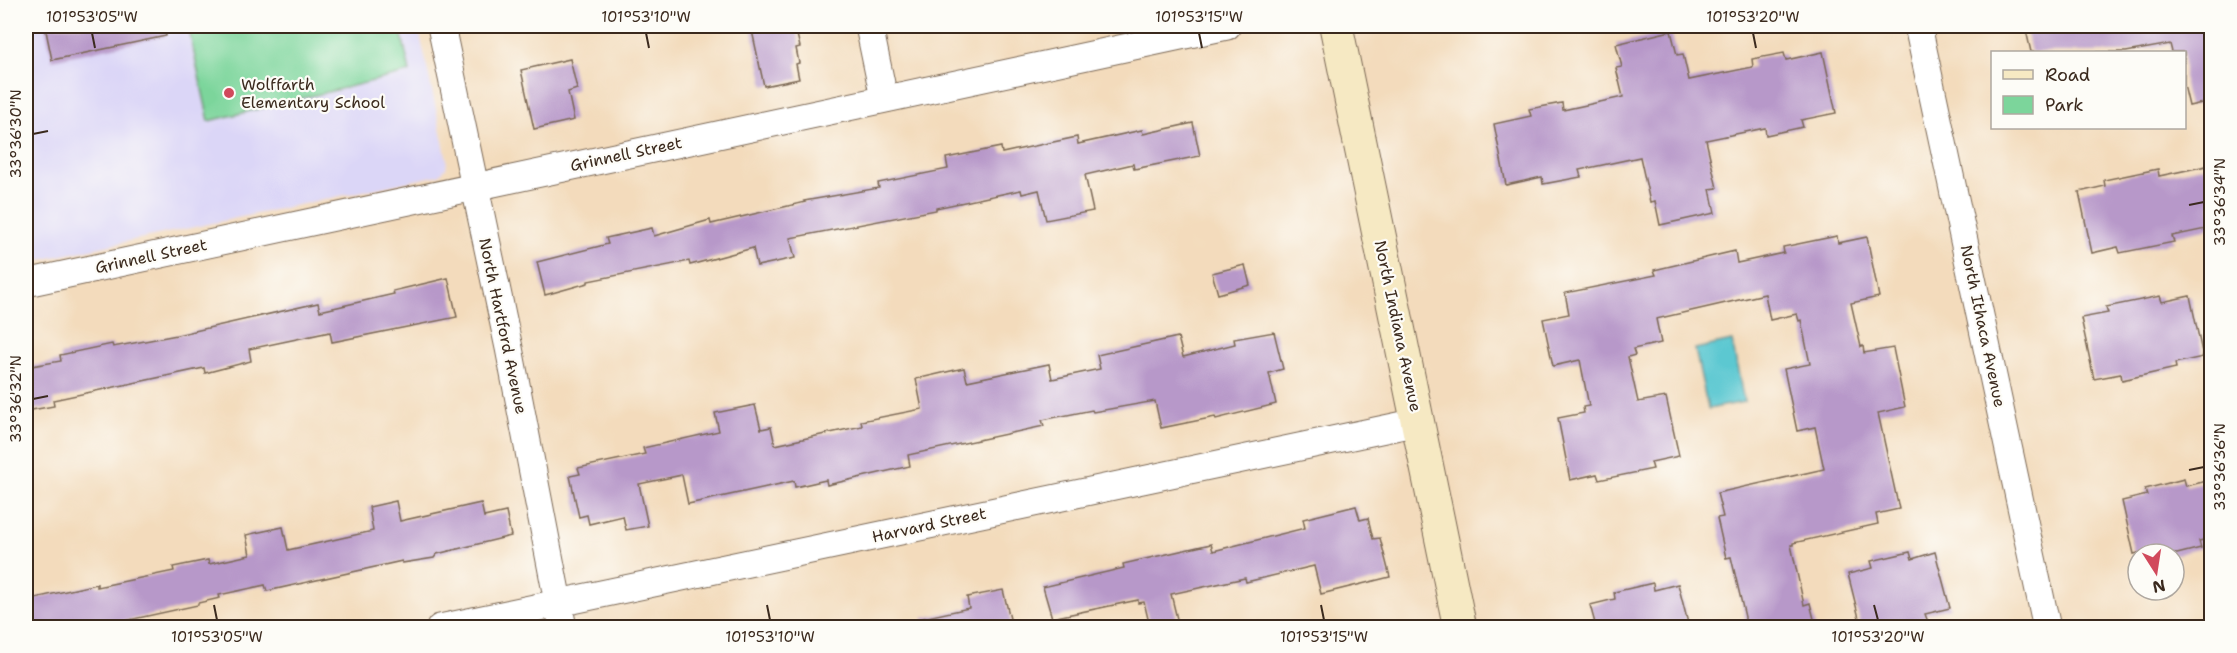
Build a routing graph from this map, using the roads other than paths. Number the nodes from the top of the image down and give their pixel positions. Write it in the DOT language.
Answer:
graph roads {
  1 [pos="441,26"];
  2 [pos="868,26"];
  3 [pos="1227,26"];
  4 [pos="1336,26"];
  5 [pos="1918,26"];
  6 [pos="884,98"];
  7 [pos="475,186"];
  8 [pos="26,283"];
  9 [pos="1418,422"];
  10 [pos="560,615"];
  11 [pos="440,627"];
  12 [pos="1460,627"];
  13 [pos="2047,627"];
  1 -- 7 [label="street, North Hartford Avenue"];
  2 -- 6 [label="street"];
  3 -- 6 [label="street, Grinnell Street"];
  4 -- 9 [label="main road, North Indiana Avenue"];
  5 -- 13 [label="street, North Ithaca Avenue"];
  6 -- 7 [label="street, Grinnell Street"];
  7 -- 8 [label="street, Grinnell Street"];
  7 -- 10 [label="street, North Hartford Avenue"];
  9 -- 10 [label="street, Harvard Street"];
  9 -- 12 [label="main road, North Indiana Avenue"];
  10 -- 11 [label="street, Harvard Street"];
}
